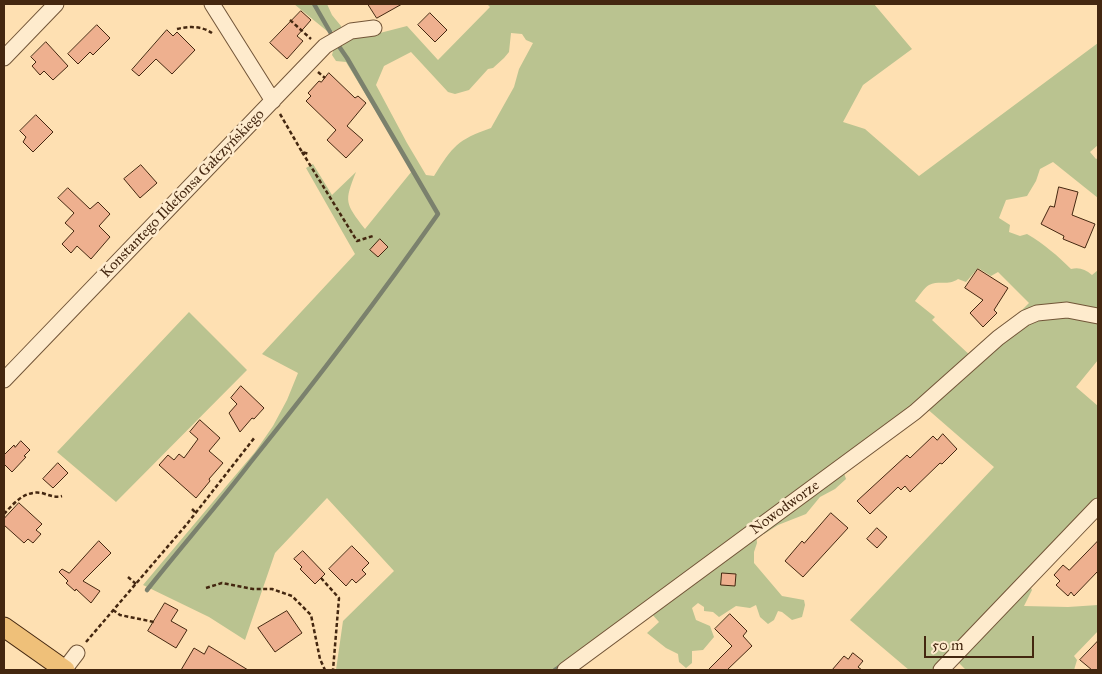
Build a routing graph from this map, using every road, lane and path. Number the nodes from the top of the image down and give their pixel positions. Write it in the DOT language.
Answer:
graph roads {
  1 [pos="56,4"];
  2 [pos="212,4"];
  3 [pos="290,20"];
  4 [pos="374,28"];
  5 [pos="177,29"];
  6 [pos="217,36"];
  7 [pos="321,49"];
  8 [pos="4,58"];
  9 [pos="273,101"];
  10 [pos="302,152"];
  11 [pos="309,154"];
  12 [pos="374,236"];
  13 [pos="1098,316"];
  14 [pos="4,380"];
  15 [pos="255,437"];
  16 [pos="62,496"];
  17 [pos="1098,506"];
  18 [pos="192,509"];
  19 [pos="196,512"];
  20 [pos="4,514"];
  21 [pos="128,577"];
  22 [pos="320,578"];
  23 [pos="136,584"];
  24 [pos="206,588"];
  25 [pos="114,610"];
  26 [pos="154,622"];
  27 [pos="4,627"];
  28 [pos="77,653"];
  29 [pos="64,670"];
  30 [pos="325,670"];
  31 [pos="333,670"];
  32 [pos="565,670"];
  33 [pos="940,670"];
  1 -- 8 [label="street"];
  2 -- 9 [label="street"];
  3 -- 7 [label="path"];
  4 -- 7 [label="street, Konstantego Ildefonsa Gałczyńskiego"];
  5 -- 6 [label="path"];
  7 -- 9 [label="street, Konstantego Ildefonsa Gałczyńskiego"];
  9 -- 10 [label="path"];
  9 -- 14 [label="street, Konstantego Ildefonsa Gałczyńskiego"];
  10 -- 11 [label="path"];
  10 -- 12 [label="path"];
  13 -- 32 [label="street, Nowodworze"];
  15 -- 19 [label="path"];
  16 -- 20 [label="path"];
  17 -- 33 [label="street"];
  18 -- 19 [label="path"];
  19 -- 23 [label="path"];
  21 -- 23 [label="path"];
  22 -- 31 [label="path"];
  23 -- 25 [label="path"];
  24 -- 30 [label="path"];
  25 -- 26 [label="path"];
  25 -- 28 [label="path"];
  27 -- 29 [label="main road"];
  28 -- 29 [label="street"];
}
